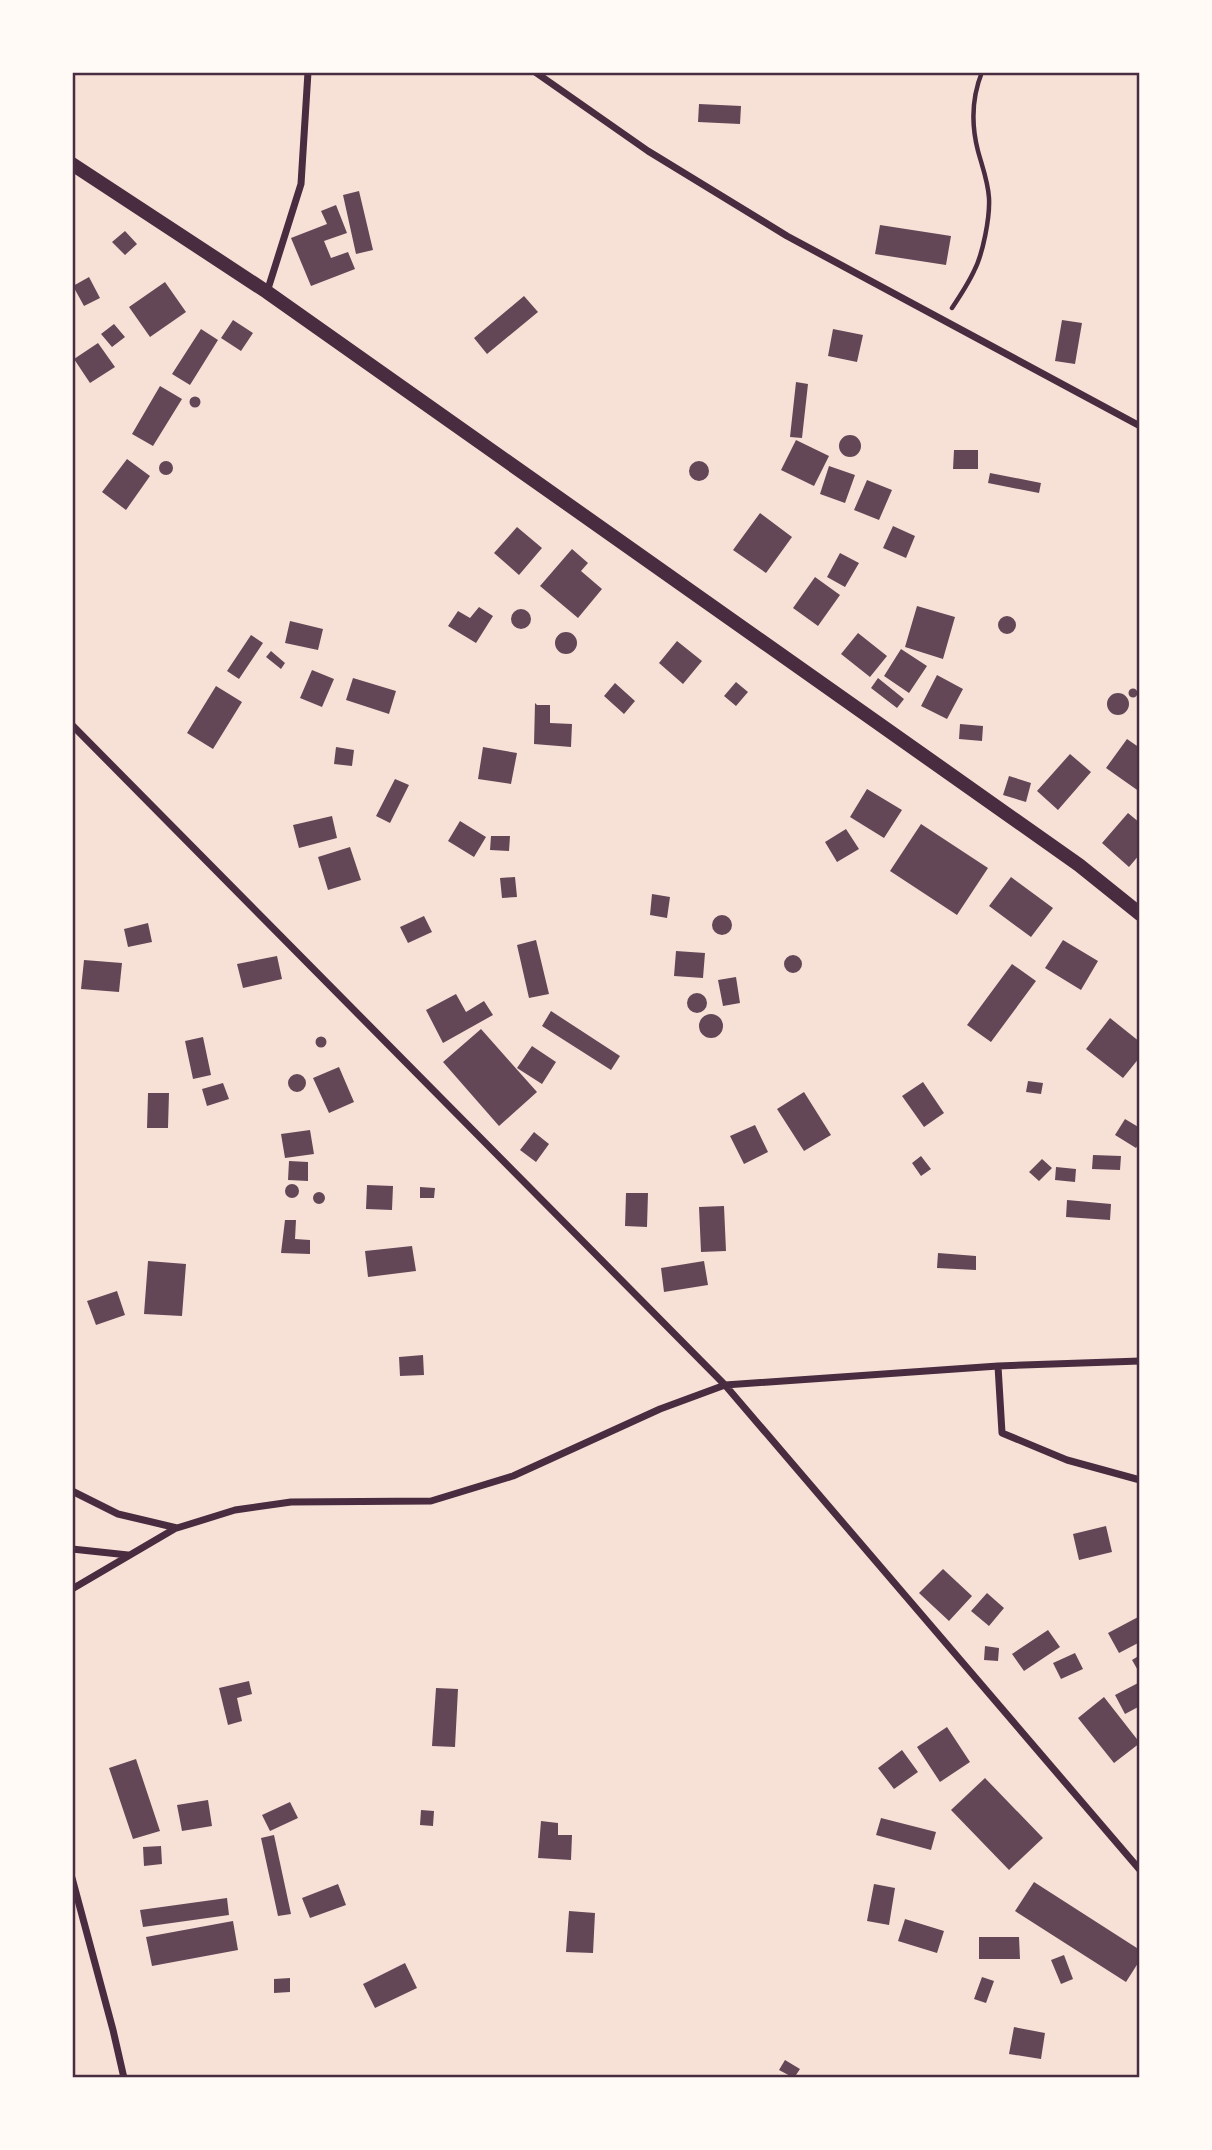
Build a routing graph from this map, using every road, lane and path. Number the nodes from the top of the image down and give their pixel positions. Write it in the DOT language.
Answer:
graph roads {
  1 [pos="308,72"];
  2 [pos="535,72"];
  3 [pos="982,72"];
  4 [pos="72,164"];
  5 [pos="267,292"];
  6 [pos="945,320"];
  7 [pos="1140,426"];
  8 [pos="72,725"];
  9 [pos="1140,914"];
  10 [pos="1140,1361"];
  11 [pos="998,1366"];
  12 [pos="725,1385"];
  13 [pos="1140,1480"];
  14 [pos="72,1491"];
  15 [pos="177,1528"];
  16 [pos="72,1549"];
  17 [pos="129,1555"];
  18 [pos="72,1589"];
  19 [pos="1140,1870"];
  20 [pos="72,1878"];
  21 [pos="124,2078"];
  1 -- 5 [label="street"];
  2 -- 6 [label="street"];
  3 -- 6 [label="path"];
  4 -- 5 [label="main road"];
  5 -- 9 [label="main road"];
  6 -- 7 [label="street"];
  8 -- 12 [label="street"];
  10 -- 11 [label="street"];
  11 -- 12 [label="street"];
  11 -- 13 [label="street"];
  12 -- 15 [label="street"];
  12 -- 19 [label="street"];
  14 -- 15 [label="street"];
  15 -- 17 [label="street"];
  16 -- 17 [label="street"];
  17 -- 18 [label="street"];
  20 -- 21 [label="street"];
}
